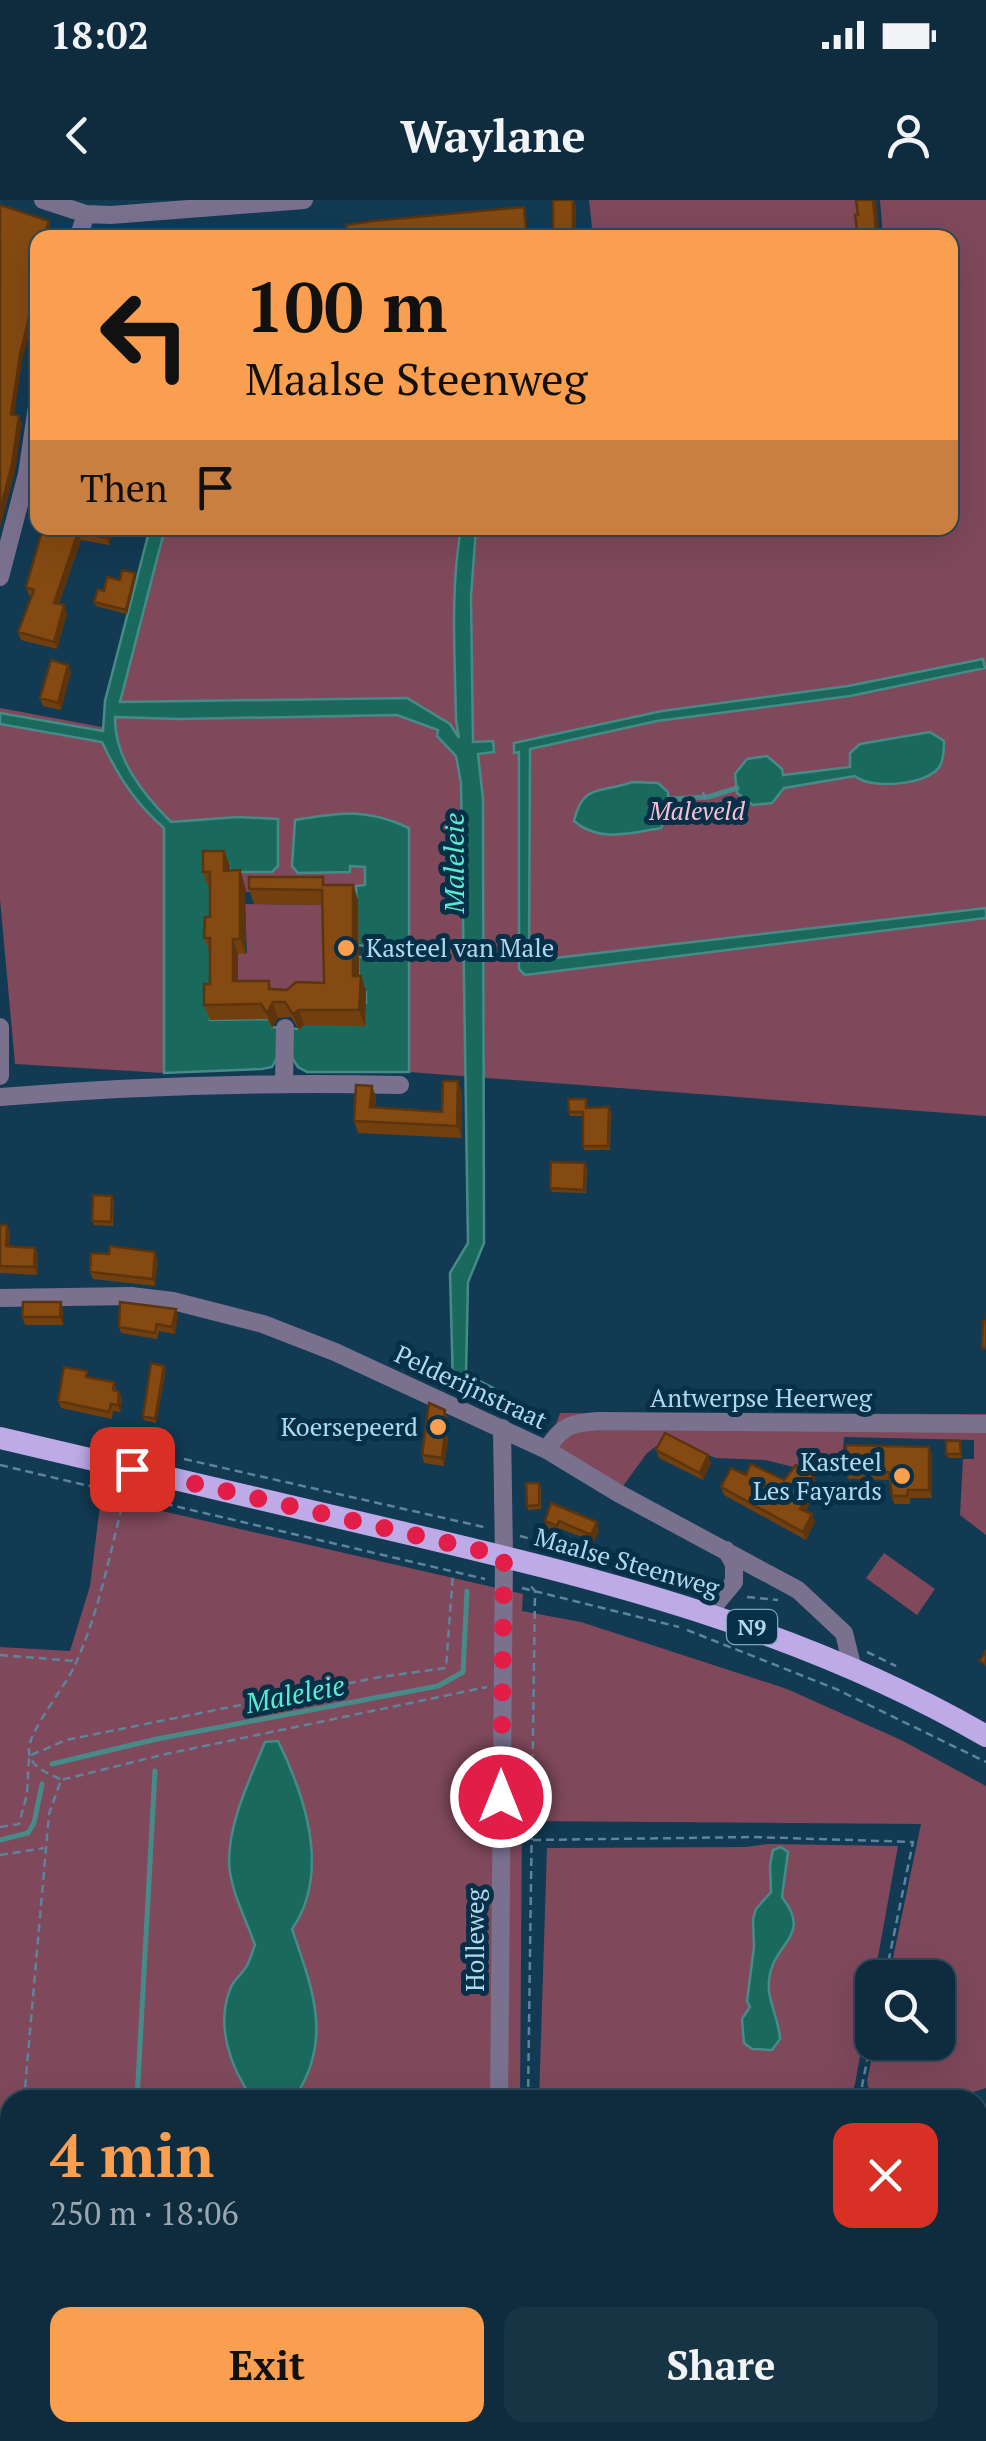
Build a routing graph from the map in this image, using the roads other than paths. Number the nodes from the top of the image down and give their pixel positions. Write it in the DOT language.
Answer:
graph roads {
  1 [pos="44,200"];
  2 [pos="304,200"];
  3 [pos="258,202"];
  4 [pos="86,214"];
  5 [pos="81,230"];
  6 [pos="30,449"];
  7 [pos="0,577"];
  8 [pos="0,1028"];
  9 [pos="285,1028"];
  10 [pos="0,1076"];
  11 [pos="284,1076"];
  12 [pos="400,1085"];
  13 [pos="0,1098"];
  14 [pos="0,1298"];
  15 [pos="986,1424"];
  16 [pos="502,1428"];
  17 [pos="0,1438"];
  18 [pos="547,1450"];
  19 [pos="726,1550"];
  20 [pos="504,1556"];
  21 [pos="708,1612"];
  22 [pos="853,1669"];
  23 [pos="986,1736"];
  24 [pos="499,2090"];
  1 -- 4 [label="street"];
  2 -- 3 [label="street"];
  3 -- 4 [label="street"];
  4 -- 5 [label="street"];
  6 -- 7 [label="street"];
  8 -- 10 [label="street"];
  9 -- 11 [label="street"];
  11 -- 12 [label="street"];
  11 -- 13 [label="street"];
  14 -- 16 [label="street, Pelderijnstraat"];
  15 -- 18 [label="street, Antwerpse Heerweg"];
  16 -- 18 [label="street, Pelderijnstraat"];
  16 -- 20 [label="street, Holleweg"];
  17 -- 20 [label="main road, Maalse Steenweg / N9"];
  18 -- 19 [label="street, Pelderijnstraat"];
  19 -- 21 [label="street"];
  19 -- 22 [label="street, Pelderijnstraat"];
  20 -- 21 [label="main road, Maalse Steenweg / N9"];
  20 -- 24 [label="street, Holleweg"];
  21 -- 22 [label="main road, Maalse Steenweg / N9"];
  22 -- 23 [label="main road, Maalse Steenweg / N9"];
}
